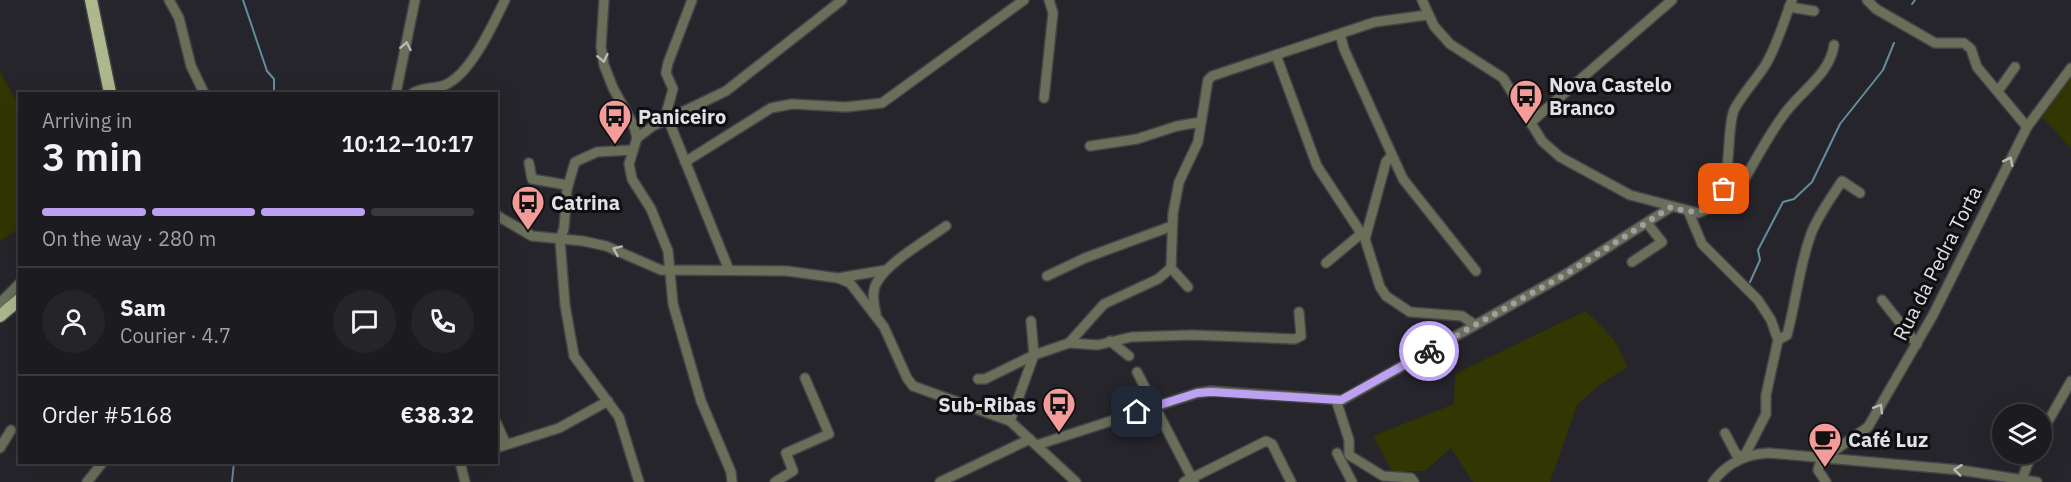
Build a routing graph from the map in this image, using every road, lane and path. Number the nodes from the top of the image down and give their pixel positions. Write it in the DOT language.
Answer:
graph roads {
  1 [pos="91,0"];
  2 [pos="170,0"];
  3 [pos="415,0"];
  4 [pos="505,0"];
  5 [pos="604,0"];
  6 [pos="692,0"];
  7 [pos="842,0"];
  8 [pos="1024,0"];
  9 [pos="1049,0"];
  10 [pos="1422,0"];
  11 [pos="1672,0"];
  12 [pos="1868,0"];
  13 [pos="1790,3"];
  14 [pos="1814,11"];
  15 [pos="1428,15"];
  16 [pos="1340,34"];
  17 [pos="1834,45"];
  18 [pos="1276,55"];
  19 [pos="2015,67"];
  20 [pos="2071,68"];
  21 [pos="426,91"];
  22 [pos="1998,91"];
  23 [pos="110,92"];
  24 [pos="204,92"];
  25 [pos="396,92"];
  26 [pos="1044,98"];
  27 [pos="668,119"];
  28 [pos="1201,122"];
  29 [pos="1530,123"];
  30 [pos="2027,127"];
  31 [pos="637,138"];
  32 [pos="1090,146"];
  33 [pos="632,150"];
  34 [pos="1391,156"];
  35 [pos="686,162"];
  36 [pos="530,163"];
  37 [pos="567,185"];
  38 [pos="1724,189"];
  39 [pos="1860,193"];
  40 [pos="1671,207"];
  41 [pos="1689,213"];
  42 [pos="499,219"];
  43 [pos="1647,223"];
  44 [pos="946,226"];
  45 [pos="1172,226"];
  46 [pos="1364,236"];
  47 [pos="560,240"];
  48 [pos="1632,262"];
  49 [pos="1326,263"];
  50 [pos="1171,268"];
  51 [pos="729,270"];
  52 [pos="886,270"];
  53 [pos="671,271"];
  54 [pos="1476,271"];
  55 [pos="1047,276"];
  56 [pos="838,278"];
  57 [pos="18,285"];
  58 [pos="1188,287"];
  59 [pos="1882,300"];
  60 [pos="18,301"];
  61 [pos="0,303"];
  62 [pos="1299,312"];
  63 [pos="0,316"];
  64 [pos="876,316"];
  65 [pos="1032,321"];
  66 [pos="1475,325"];
  67 [pos="1778,340"];
  68 [pos="1110,341"];
  69 [pos="1069,343"];
  70 [pos="1917,344"];
  71 [pos="1034,355"];
  72 [pos="1129,356"];
  73 [pos="1137,372"];
  74 [pos="805,378"];
  75 [pos="978,379"];
  76 [pos="2071,381"];
  77 [pos="1336,400"];
  78 [pos="608,401"];
  79 [pos="1156,406"];
  80 [pos="2052,414"];
  81 [pos="1010,421"];
  82 [pos="498,426"];
  83 [pos="11,430"];
  84 [pos="1725,433"];
  85 [pos="1034,442"];
  86 [pos="506,444"];
  87 [pos="498,447"];
  88 [pos="0,448"];
  89 [pos="1337,453"];
  90 [pos="1744,457"];
  91 [pos="1821,460"];
  92 [pos="101,464"];
  93 [pos="460,464"];
  94 [pos="2028,464"];
  95 [pos="2022,479"];
  96 [pos="1190,481"];
  97 [pos="87,482"];
  98 [pos="465,482"];
  99 [pos="639,482"];
  100 [pos="732,482"];
  101 [pos="775,482"];
  102 [pos="940,482"];
  103 [pos="1076,482"];
  104 [pos="1291,482"];
  105 [pos="1352,482"];
  106 [pos="1414,482"];
  107 [pos="1713,482"];
  108 [pos="1826,482"];
  109 [pos="2037,482"];
  1 -- 23 [label="main road"];
  2 -- 24 [label="street"];
  25 -- 3 [label="street, one-way"];
  4 -- 21 [label="street"];
  5 -- 31 [label="street, one-way"];
  6 -- 27 [label="street"];
  7 -- 27 [label="street"];
  8 -- 35 [label="street"];
  9 -- 26 [label="street"];
  10 -- 15 [label="street"];
  11 -- 29 [label="street"];
  12 -- 22 [label="street"];
  13 -- 14 [label="street"];
  13 -- 38 [label="street"];
  15 -- 16 [label="street"];
  15 -- 29 [label="street"];
  16 -- 18 [label="street"];
  16 -- 34 [label="street"];
  17 -- 38 [label="street"];
  18 -- 28 [label="street"];
  18 -- 46 [label="street"];
  19 -- 22 [label="street"];
  20 -- 30 [label="street, Rua da Pedra Torta"];
  22 -- 30 [label="street"];
  27 -- 31 [label="street"];
  27 -- 35 [label="street"];
  28 -- 32 [label="street"];
  28 -- 45 [label="street"];
  29 -- 40 [label="street"];
  70 -- 30 [label="street, Rua da Pedra Torta, one-way"];
  31 -- 33 [label="street"];
  33 -- 37 [label="street"];
  33 -- 53 [label="street"];
  34 -- 46 [label="street"];
  34 -- 54 [label="street"];
  35 -- 51 [label="street"];
  36 -- 37 [label="street"];
  37 -- 47 [label="street"];
  38 -- 41 [label="street"];
  39 -- 67 [label="street"];
  40 -- 41 [label="street"];
  40 -- 43 [label="street"];
  41 -- 67 [label="street"];
  42 -- 47 [label="street"];
  43 -- 48 [label="street"];
  43 -- 66 [label="street"];
  44 -- 52 [label="street"];
  45 -- 50 [label="street"];
  45 -- 55 [label="street"];
  46 -- 49 [label="street"];
  46 -- 66 [label="street"];
  53 -- 47 [label="street, one-way"];
  47 -- 78 [label="street"];
  50 -- 58 [label="street"];
  50 -- 69 [label="street"];
  51 -- 53 [label="street"];
  51 -- 56 [label="street"];
  52 -- 56 [label="street"];
  52 -- 64 [label="street"];
  53 -- 100 [label="street"];
  56 -- 64 [label="street"];
  57 -- 61 [label="street"];
  59 -- 70 [label="street"];
  60 -- 63 [label="main road"];
  62 -- 68 [label="street"];
  64 -- 81 [label="street"];
  65 -- 71 [label="street"];
  66 -- 77 [label="street"];
  67 -- 90 [label="street"];
  68 -- 69 [label="street"];
  68 -- 72 [label="street"];
  69 -- 71 [label="street"];
  91 -- 70 [label="street, Rua da Pedra Torta, one-way"];
  71 -- 75 [label="street"];
  71 -- 81 [label="street"];
  73 -- 79 [label="street"];
  74 -- 101 [label="street"];
  76 -- 80 [label="street"];
  77 -- 79 [label="street"];
  77 -- 106 [label="street"];
  78 -- 86 [label="street"];
  78 -- 99 [label="street"];
  79 -- 85 [label="street"];
  79 -- 96 [label="street"];
  81 -- 85 [label="street"];
  82 -- 86 [label="street"];
  83 -- 88 [label="street"];
  84 -- 90 [label="street"];
  85 -- 102 [label="street"];
  85 -- 103 [label="street"];
  86 -- 87 [label="street"];
  89 -- 105 [label="street"];
  90 -- 91 [label="street"];
  90 -- 107 [label="street"];
  95 -- 91 [label="street, one-way"];
  91 -- 108 [label="street"];
  92 -- 97 [label="street"];
  93 -- 98 [label="street"];
  94 -- 95 [label="street"];
  95 -- 109 [label="street"];
  96 -- 104 [label="street"];
}
